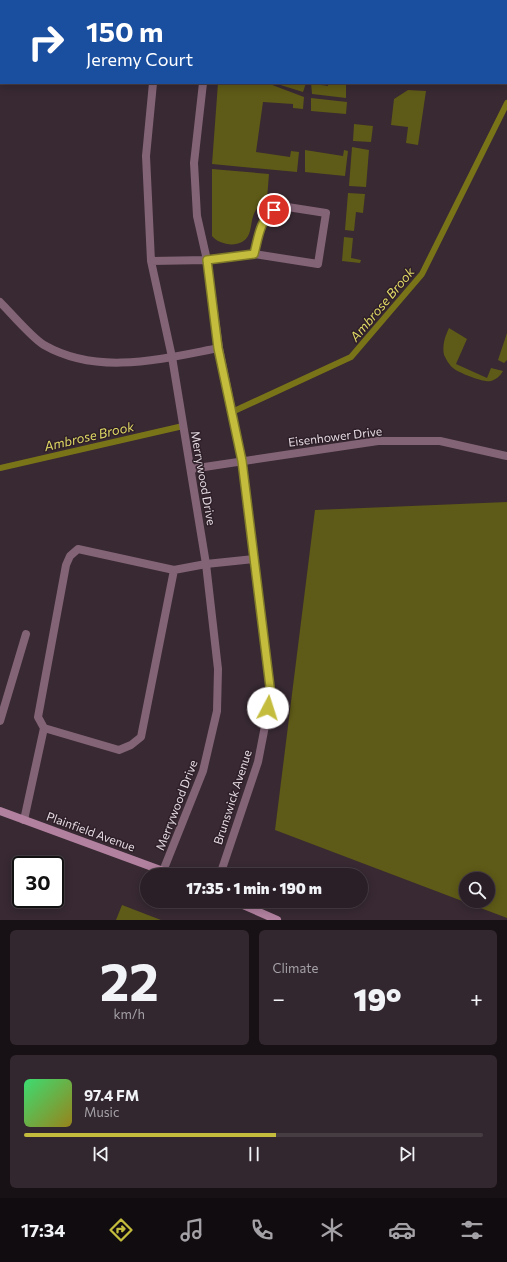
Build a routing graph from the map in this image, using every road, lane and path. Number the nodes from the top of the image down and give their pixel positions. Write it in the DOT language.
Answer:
graph roads {
  1 [pos="153,84"];
  2 [pos="203,84"];
  3 [pos="254,254"];
  4 [pos="207,260"];
  5 [pos="151,261"];
  6 [pos="0,302"];
  7 [pos="218,348"];
  8 [pos="172,357"];
  9 [pos="507,456"];
  10 [pos="242,461"];
  11 [pos="190,469"];
  12 [pos="254,559"];
  13 [pos="206,564"];
  14 [pos="174,570"];
  15 [pos="26,634"];
  16 [pos="0,721"];
  17 [pos="44,728"];
  18 [pos="0,811"];
  19 [pos="24,820"];
  20 [pos="155,868"];
  21 [pos="164,868"];
  22 [pos="222,868"];
  23 [pos="250,908"];
  24 [pos="277,920"];
  1 -- 5 [label="street, Merrywood Drive"];
  2 -- 4 [label="street, Brunswick Avenue"];
  3 -- 3 [label="street"];
  3 -- 4 [label="street"];
  4 -- 5 [label="street"];
  4 -- 7 [label="street, Brunswick Avenue"];
  5 -- 8 [label="street, Merrywood Drive"];
  6 -- 8 [label="street"];
  7 -- 8 [label="street"];
  7 -- 10 [label="street, Brunswick Avenue"];
  8 -- 11 [label="street, Merrywood Drive"];
  9 -- 10 [label="street, Eisenhower Drive"];
  10 -- 11 [label="street, Eisenhower Drive"];
  10 -- 12 [label="street, Brunswick Avenue"];
  11 -- 13 [label="street, Merrywood Drive"];
  12 -- 13 [label="street"];
  12 -- 22 [label="street, Brunswick Avenue"];
  13 -- 14 [label="street"];
  13 -- 21 [label="street, Merrywood Drive"];
  14 -- 17 [label="street"];
  14 -- 17 [label="street"];
  15 -- 16 [label="street"];
  17 -- 19 [label="street"];
  18 -- 19 [label="main road, Plainfield Avenue"];
  19 -- 20 [label="main road, Plainfield Avenue"];
  23 -- 24 [label="main road"];
}
